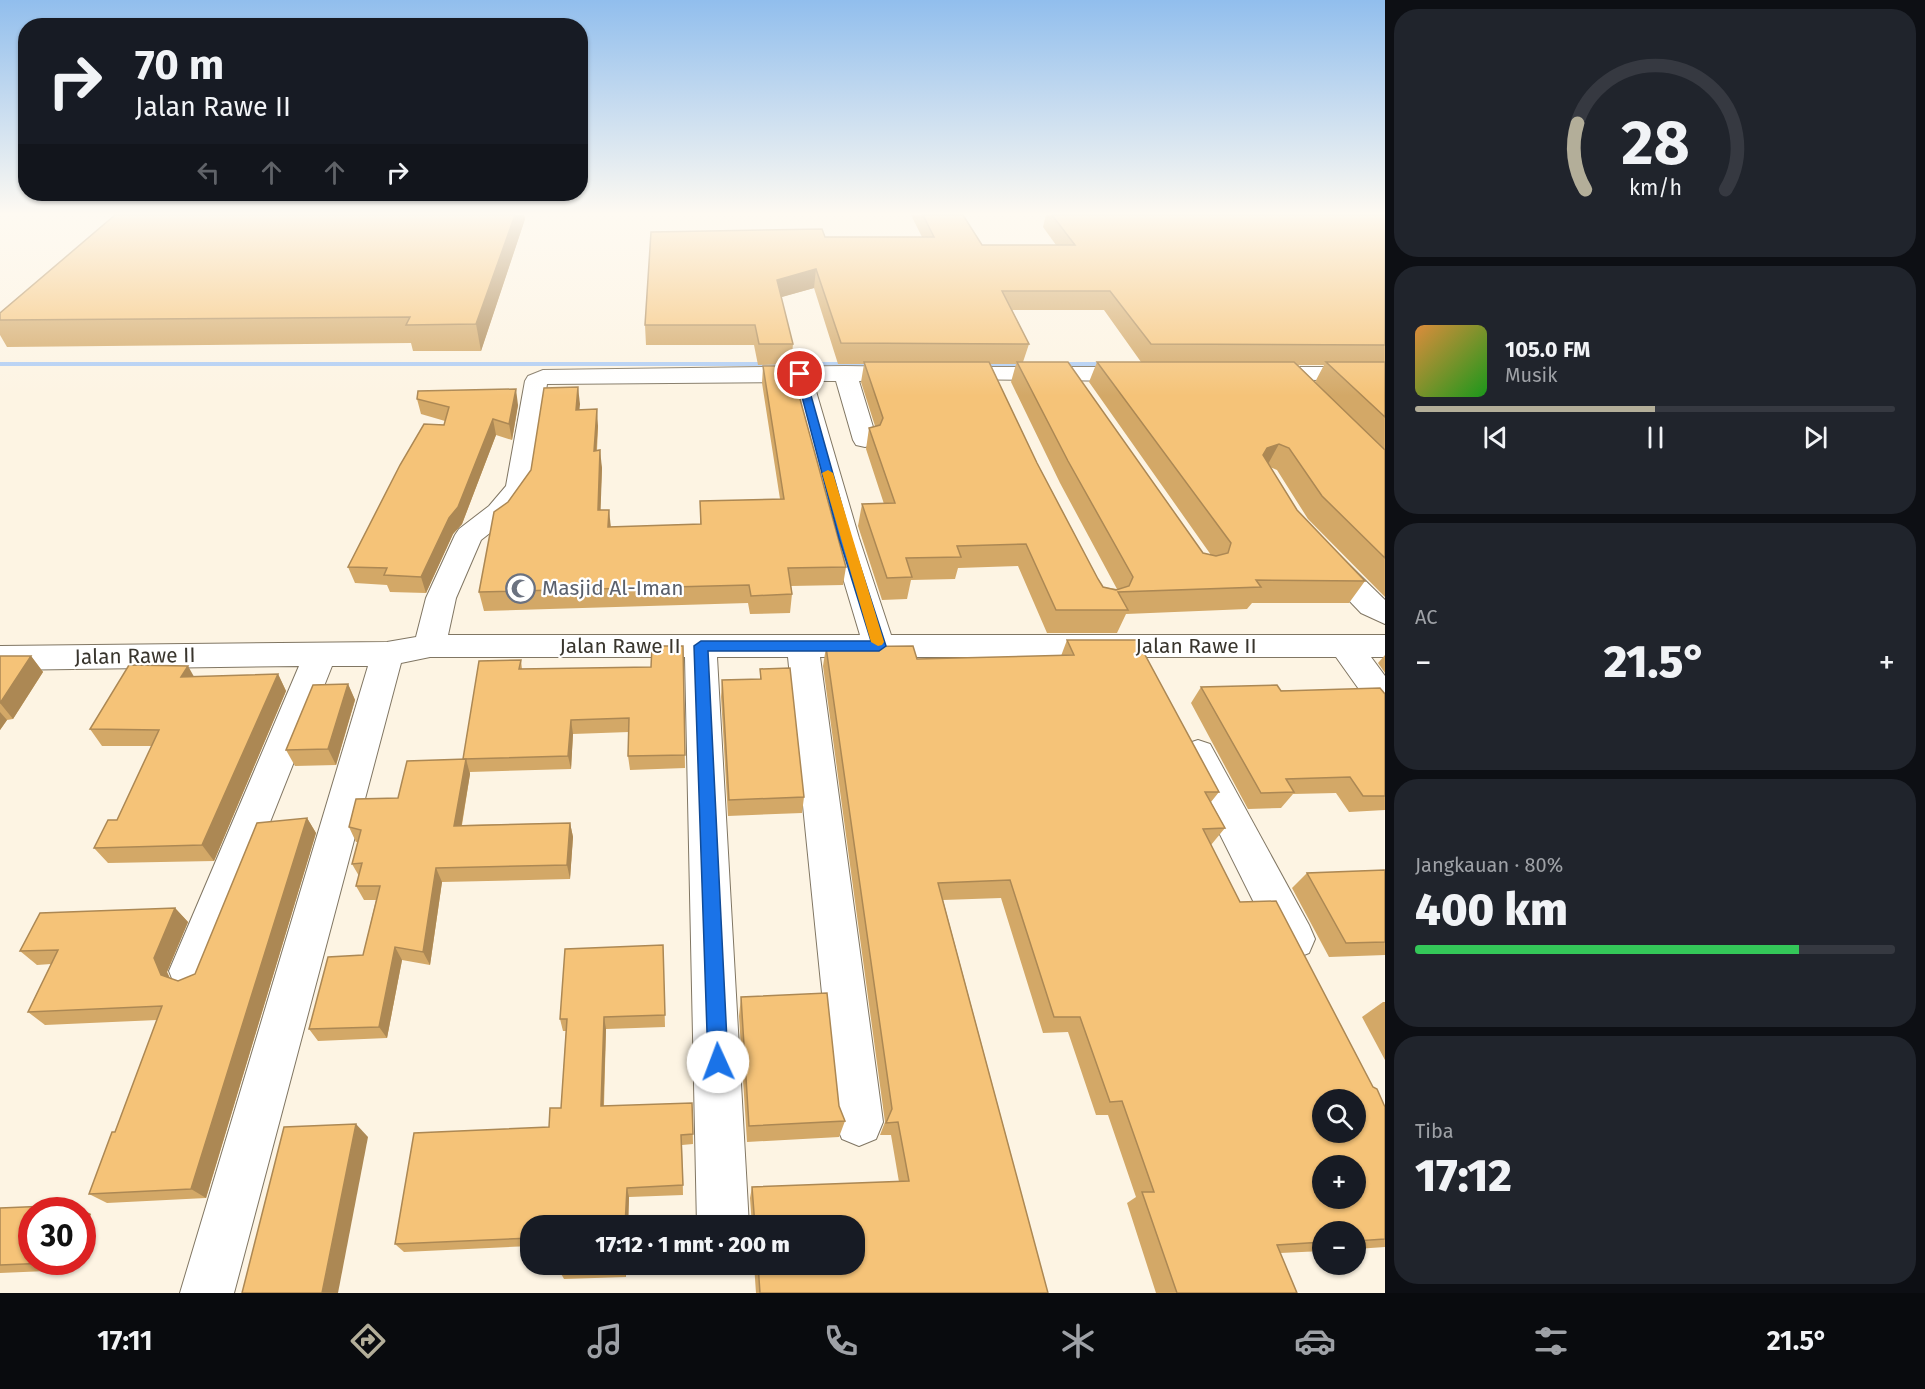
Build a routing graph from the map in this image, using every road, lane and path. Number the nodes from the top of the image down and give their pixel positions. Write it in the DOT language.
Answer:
graph roads {
  1 [pos="845,373"];
  2 [pos="800,374"];
  3 [pos="993,374"];
  4 [pos="1157,374"];
  5 [pos="1246,374"];
  6 [pos="1290,374"];
  7 [pos="1385,374"];
  8 [pos="1314,398"];
  9 [pos="1006,403"];
  10 [pos="865,441"];
  11 [pos="1311,543"];
  12 [pos="1385,613"];
  13 [pos="430,646"];
  14 [pos="701,646"];
  15 [pos="804,646"];
  16 [pos="879,646"];
  17 [pos="1345,646"];
  18 [pos="1385,646"];
  19 [pos="321,653"];
  20 [pos="387,654"];
  21 [pos="0,658"];
  22 [pos="1385,700"];
  23 [pos="1180,720"];
  24 [pos="190,971"];
  25 [pos="1312,974"];
  26 [pos="859,1122"];
  27 [pos="723,1215"];
  28 [pos="207,1293"];
  1 -- 2 [label="street"];
  1 -- 3 [label="street"];
  1 -- 10 [label="street"];
  2 -- 13 [label="street"];
  2 -- 16 [label="street"];
  3 -- 4 [label="street"];
  3 -- 9 [label="street"];
  5 -- 6 [label="street"];
  6 -- 7 [label="street"];
  6 -- 8 [label="street"];
  11 -- 12 [label="street"];
  13 -- 14 [label="street, Jalan Rawe II"];
  13 -- 20 [label="street, Jalan Rawe II"];
  14 -- 15 [label="street, Jalan Rawe II"];
  14 -- 27 [label="street"];
  15 -- 16 [label="street, Jalan Rawe II"];
  15 -- 26 [label="street"];
  16 -- 17 [label="street, Jalan Rawe II"];
  17 -- 18 [label="street, Jalan Rawe II"];
  17 -- 22 [label="street"];
  19 -- 20 [label="street, Jalan Rawe II"];
  19 -- 21 [label="street, Jalan Rawe II"];
  19 -- 24 [label="street"];
  20 -- 28 [label="street"];
  23 -- 25 [label="street"];
}
